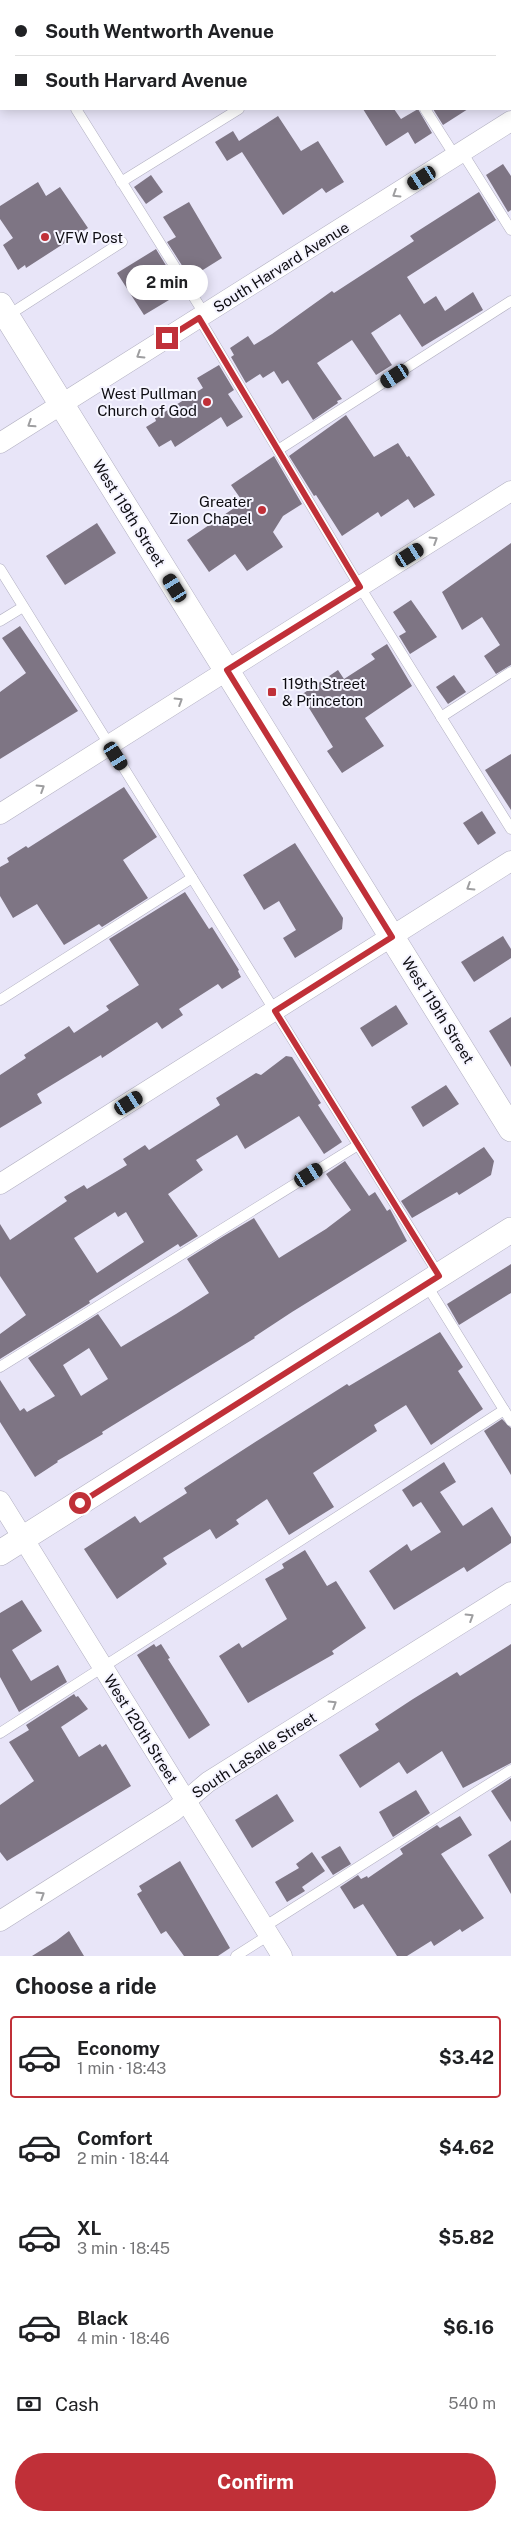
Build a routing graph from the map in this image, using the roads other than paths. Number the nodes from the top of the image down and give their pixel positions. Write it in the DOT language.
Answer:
graph roads {
  1 [pos="77,110"];
  2 [pos="237,110"];
  3 [pos="426,110"];
  4 [pos="511,121"];
  5 [pos="459,154"];
  6 [pos="121,182"];
  7 [pos="511,230"];
  8 [pos="122,242"];
  9 [pos="511,301"];
  10 [pos="3,311"];
  11 [pos="202,316"];
  12 [pos="62,405"];
  13 [pos="0,444"];
  14 [pos="278,450"];
  15 [pos="511,491"];
  16 [pos="0,569"];
  17 [pos="360,587"];
  18 [pos="23,607"];
  19 [pos="0,622"];
  20 [pos="227,670"];
  21 [pos="511,672"];
  22 [pos="441,716"];
  23 [pos="109,745"];
  24 [pos="0,814"];
  25 [pos="511,829"];
  26 [pos="511,861"];
  27 [pos="192,878"];
  28 [pos="392,937"];
  29 [pos="0,1000"];
  30 [pos="275,1011"];
  31 [pos="511,1129"];
  32 [pos="358,1145"];
  33 [pos="0,1184"];
  34 [pos="511,1230"];
  35 [pos="432,1280"];
  36 [pos="0,1367"];
  37 [pos="504,1410"];
  38 [pos="511,1421"];
  39 [pos="0,1501"];
  40 [pos="23,1538"];
  41 [pos="0,1553"];
  42 [pos="511,1592"];
  43 [pos="103,1667"];
  44 [pos="0,1733"];
  45 [pos="511,1770"];
  46 [pos="186,1800"];
  47 [pos="0,1921"];
  48 [pos="267,1931"];
  49 [pos="236,1956"];
  50 [pos="282,1956"];
  1 -- 6 [label="lane"];
  2 -- 6 [label="lane"];
  3 -- 5 [label="lane"];
  4 -- 5 [label="street, South Harvard Avenue"];
  5 -- 7 [label="lane"];
  5 -- 11 [label="street, South Harvard Avenue, one-way"];
  6 -- 11 [label="lane"];
  8 -- 10 [label="lane"];
  9 -- 14 [label="lane"];
  10 -- 12 [label="street, West 119th Street"];
  11 -- 12 [label="street, South Harvard Avenue, one-way"];
  11 -- 14 [label="lane"];
  12 -- 13 [label="street, South Harvard Avenue, one-way"];
  12 -- 20 [label="street, West 119th Street"];
  14 -- 17 [label="lane"];
  17 -- 15 [label="street, one-way"];
  16 -- 18 [label="lane"];
  17 -- 20 [label="street"];
  17 -- 22 [label="lane"];
  18 -- 19 [label="lane"];
  18 -- 23 [label="lane"];
  23 -- 20 [label="street, one-way"];
  20 -- 28 [label="street, West 119th Street"];
  21 -- 22 [label="lane"];
  22 -- 25 [label="lane"];
  24 -- 23 [label="street, one-way"];
  23 -- 27 [label="lane"];
  26 -- 28 [label="street, one-way"];
  27 -- 29 [label="lane"];
  27 -- 30 [label="lane"];
  28 -- 30 [label="street"];
  28 -- 31 [label="street, West 119th Street"];
  30 -- 32 [label="lane"];
  30 -- 33 [label="street"];
  32 -- 35 [label="lane"];
  32 -- 36 [label="lane"];
  34 -- 35 [label="street"];
  35 -- 37 [label="lane"];
  35 -- 40 [label="street"];
  37 -- 38 [label="lane"];
  37 -- 43 [label="lane"];
  39 -- 40 [label="street, West 120th Street"];
  40 -- 41 [label="street"];
  40 -- 43 [label="street, West 120th Street"];
  46 -- 42 [label="street, South LaSalle Street, one-way"];
  43 -- 44 [label="lane"];
  43 -- 46 [label="street, West 120th Street"];
  45 -- 48 [label="lane"];
  47 -- 46 [label="street, South LaSalle Street, one-way"];
  46 -- 48 [label="street, West 120th Street"];
  48 -- 49 [label="lane"];
  48 -- 50 [label="street, West 120th Street"];
}
